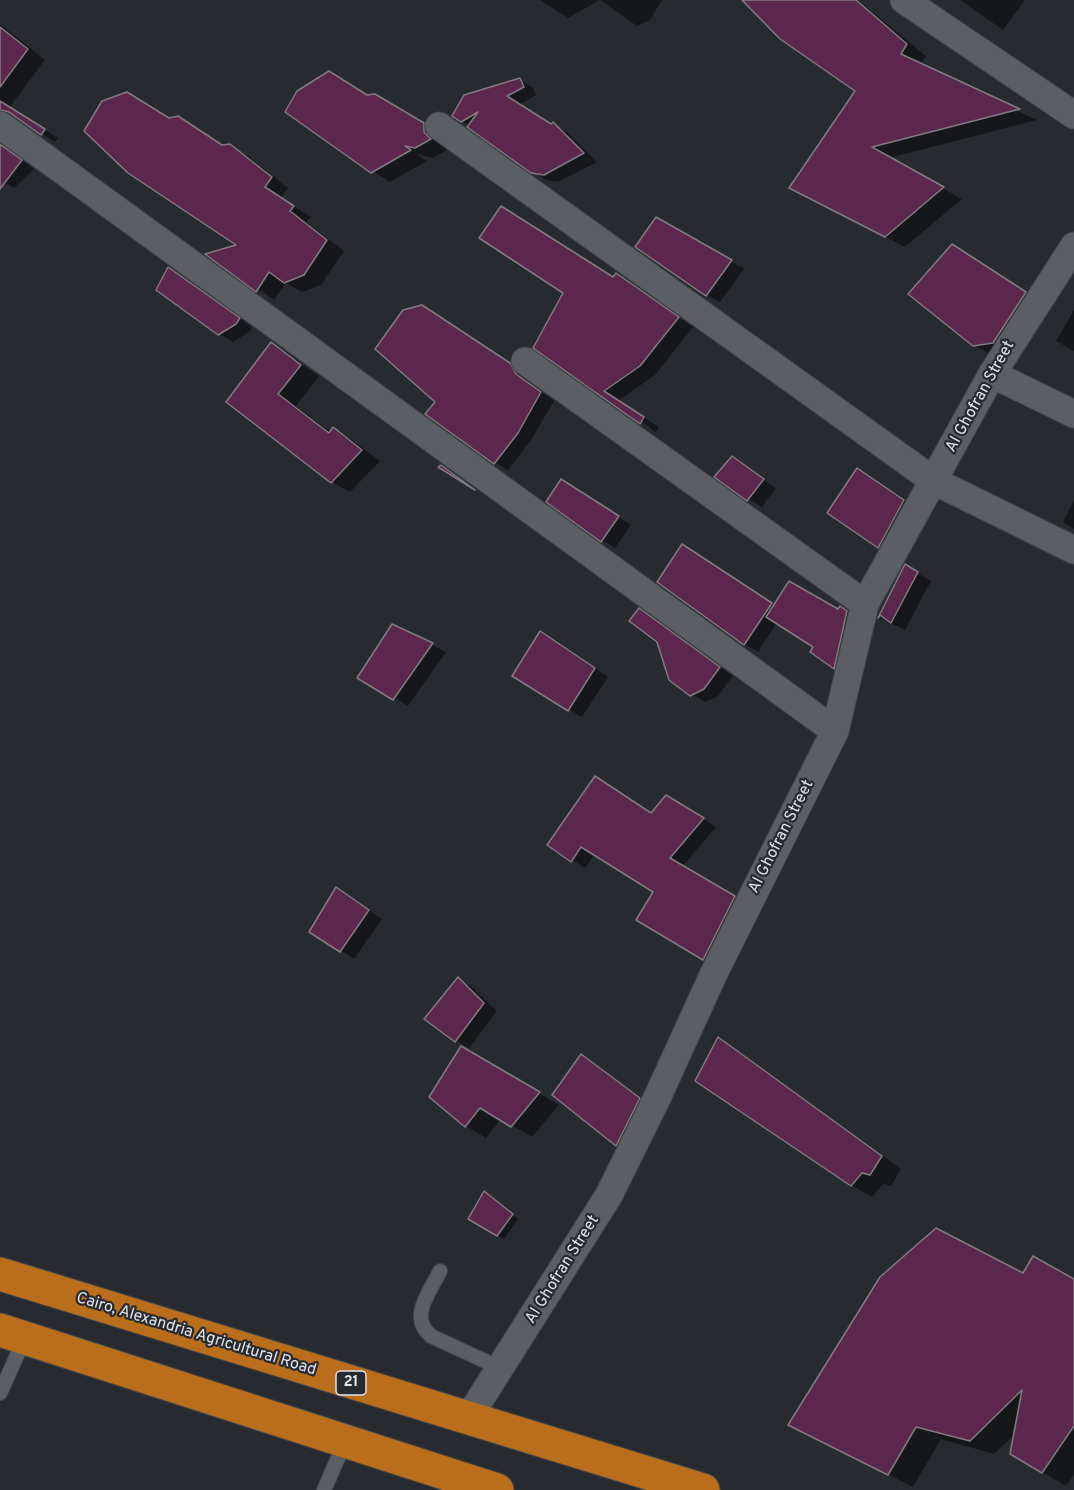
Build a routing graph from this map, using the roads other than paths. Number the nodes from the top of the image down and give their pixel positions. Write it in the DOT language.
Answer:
graph roads {
  1 [pos="904,0"];
  2 [pos="1074,115"];
  3 [pos="0,125"];
  4 [pos="439,126"];
  5 [pos="1074,246"];
  6 [pos="525,361"];
  7 [pos="992,374"];
  8 [pos="1074,414"];
  9 [pos="934,481"];
  10 [pos="1074,550"];
  11 [pos="866,604"];
  12 [pos="835,731"];
  13 [pos="440,1271"];
  14 [pos="0,1274"];
  15 [pos="12,1334"];
  16 [pos="500,1368"];
  17 [pos="0,1394"];
  18 [pos="467,1420"];
  19 [pos="345,1443"];
  20 [pos="324,1490"];
  21 [pos="497,1490"];
  22 [pos="703,1490"];
  1 -- 2 [label="street"];
  3 -- 12 [label="street"];
  4 -- 9 [label="street"];
  5 -- 7 [label="street, Al Ghofran Street"];
  6 -- 11 [label="street"];
  7 -- 8 [label="street"];
  7 -- 9 [label="street, Al Ghofran Street"];
  9 -- 10 [label="street"];
  9 -- 11 [label="street, Al Ghofran Street"];
  11 -- 12 [label="street, Al Ghofran Street"];
  12 -- 16 [label="street, Al Ghofran Street"];
  13 -- 16 [label="lane"];
  14 -- 18 [label="highway, Cairo, Alexandria Agricultural Road / 21"];
  15 -- 17 [label="lane"];
  15 -- 19 [label="highway"];
  16 -- 18 [label="street, Al Ghofran Street"];
  18 -- 22 [label="highway, Cairo, Alexandria Agricultural Road / 21"];
  19 -- 20 [label="lane"];
  19 -- 21 [label="highway"];
}
